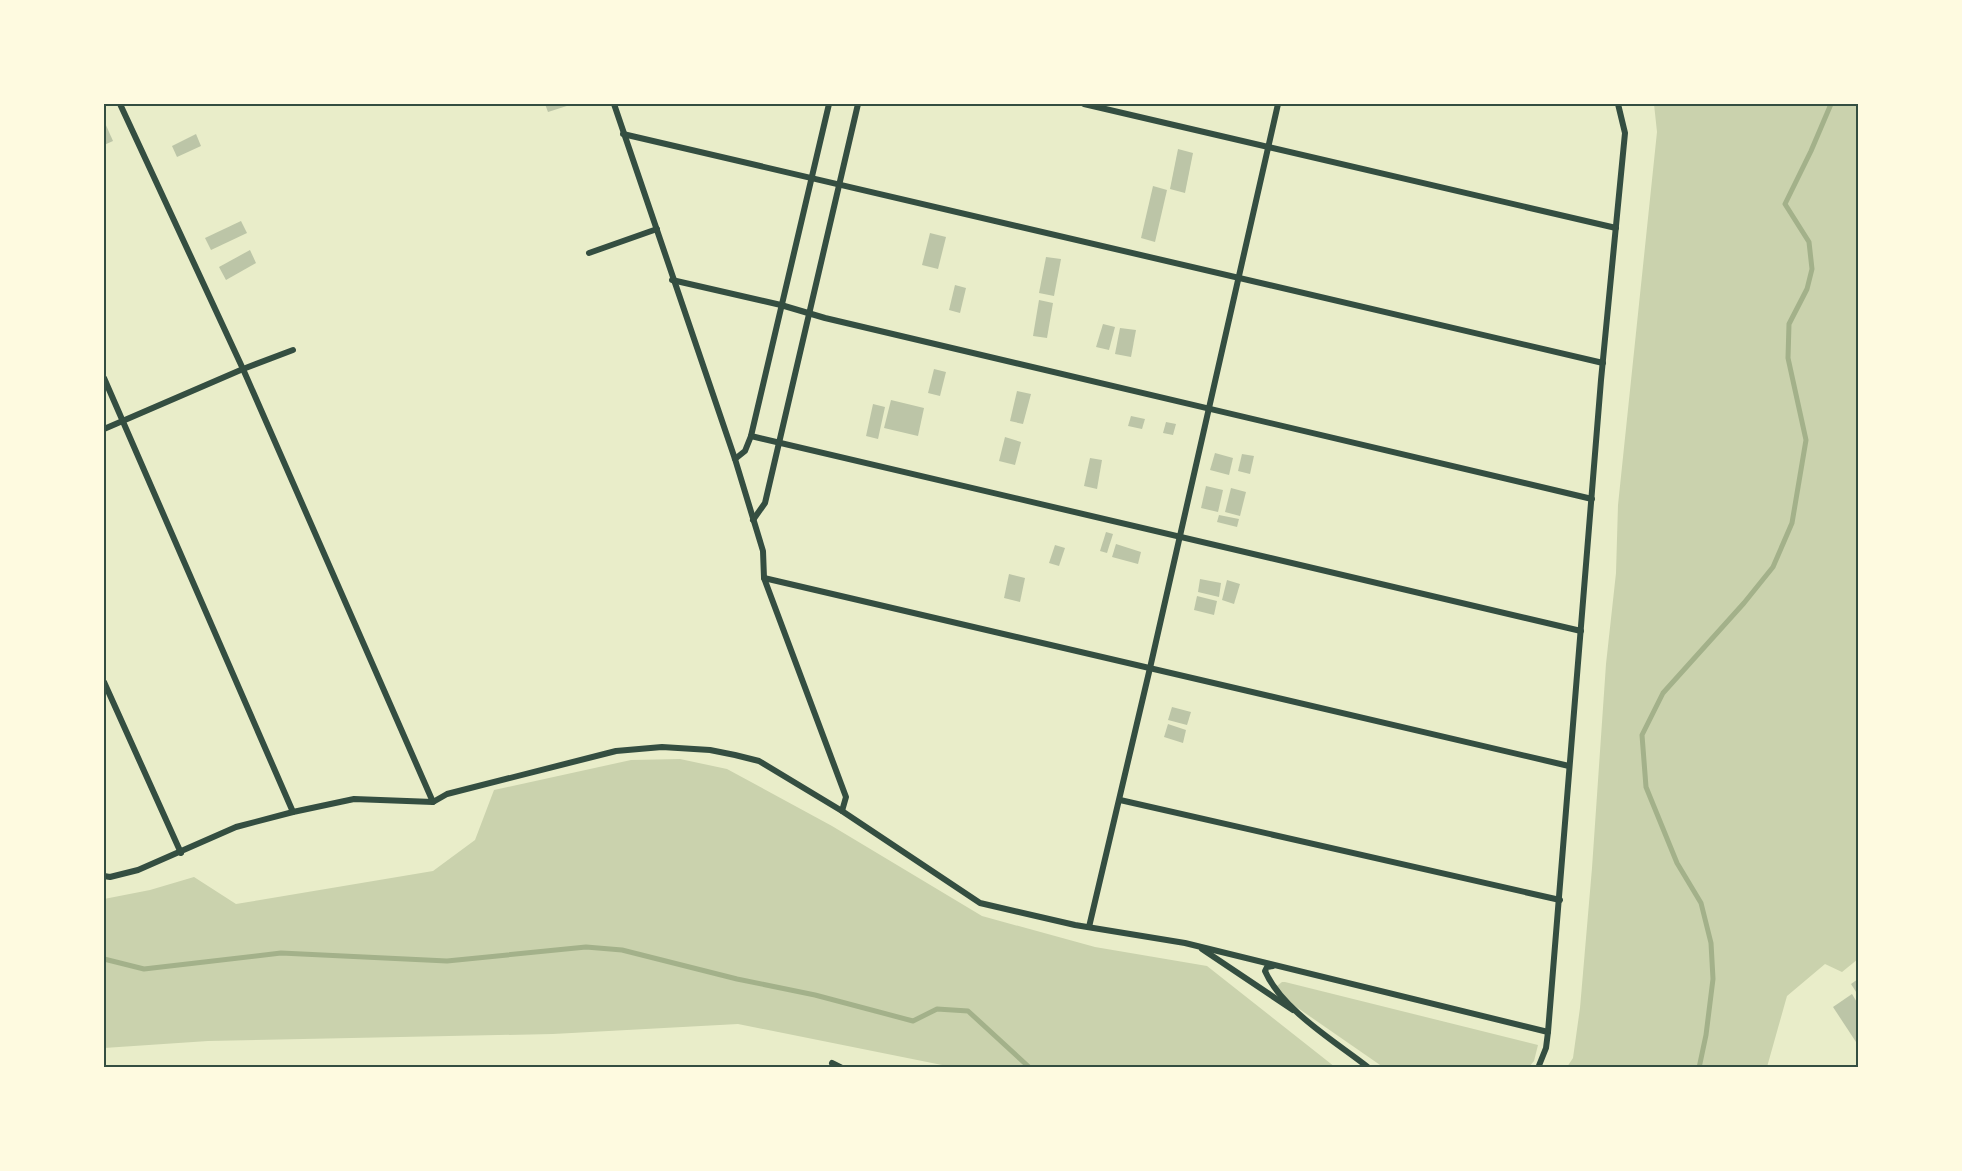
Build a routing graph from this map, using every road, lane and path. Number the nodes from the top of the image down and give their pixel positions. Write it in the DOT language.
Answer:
graph roads {
  1 [pos="120,104"];
  2 [pos="614,104"];
  3 [pos="829,104"];
  4 [pos="858,104"];
  5 [pos="1084,104"];
  6 [pos="1278,104"];
  7 [pos="1618,104"];
  8 [pos="623,134"];
  9 [pos="1268,147"];
  10 [pos="811,178"];
  11 [pos="839,185"];
  12 [pos="1616,228"];
  13 [pos="657,229"];
  14 [pos="589,253"];
  15 [pos="1238,278"];
  16 [pos="672,280"];
  17 [pos="781,305"];
  18 [pos="809,314"];
  19 [pos="293,350"];
  20 [pos="1603,363"];
  21 [pos="243,369"];
  22 [pos="104,378"];
  23 [pos="1209,409"];
  24 [pos="123,420"];
  25 [pos="104,429"];
  26 [pos="751,436"];
  27 [pos="779,443"];
  28 [pos="735,459"];
  29 [pos="1592,499"];
  30 [pos="753,520"];
  31 [pos="1180,537"];
  32 [pos="764,578"];
  33 [pos="1581,631"];
  34 [pos="1150,668"];
  35 [pos="104,682"];
  36 [pos="1569,766"];
  37 [pos="1119,800"];
  38 [pos="433,802"];
  39 [pos="842,811"];
  40 [pos="293,812"];
  41 [pos="181,853"];
  42 [pos="104,876"];
  43 [pos="1560,900"];
  44 [pos="1089,927"];
  45 [pos="1198,946"];
  46 [pos="1275,965"];
  47 [pos="1299,1013"];
  48 [pos="1548,1032"];
  49 [pos="832,1063"];
  50 [pos="842,1068"];
  51 [pos="1369,1068"];
  52 [pos="1538,1068"];
  1 -- 21 [label="street"];
  2 -- 8 [label="street"];
  3 -- 10 [label="street"];
  4 -- 11 [label="street"];
  5 -- 9 [label="street"];
  6 -- 9 [label="street"];
  7 -- 12 [label="street"];
  8 -- 10 [label="street"];
  8 -- 13 [label="street"];
  9 -- 12 [label="street"];
  9 -- 15 [label="street"];
  10 -- 11 [label="street"];
  10 -- 17 [label="street"];
  11 -- 15 [label="street"];
  11 -- 18 [label="street"];
  12 -- 20 [label="street"];
  13 -- 14 [label="street"];
  13 -- 16 [label="street"];
  15 -- 20 [label="street"];
  15 -- 23 [label="street"];
  16 -- 17 [label="street"];
  16 -- 28 [label="street"];
  17 -- 18 [label="street"];
  17 -- 26 [label="street"];
  18 -- 23 [label="street"];
  18 -- 27 [label="street"];
  19 -- 21 [label="street"];
  20 -- 29 [label="street"];
  21 -- 24 [label="street"];
  21 -- 38 [label="street"];
  22 -- 24 [label="street"];
  23 -- 29 [label="street"];
  23 -- 31 [label="street"];
  24 -- 25 [label="street"];
  24 -- 40 [label="street"];
  26 -- 27 [label="street"];
  26 -- 28 [label="street"];
  27 -- 30 [label="street"];
  27 -- 31 [label="street"];
  28 -- 30 [label="street"];
  29 -- 33 [label="street"];
  30 -- 32 [label="street"];
  31 -- 33 [label="street"];
  31 -- 34 [label="street"];
  32 -- 34 [label="street"];
  32 -- 39 [label="street"];
  33 -- 36 [label="street"];
  34 -- 36 [label="street"];
  34 -- 37 [label="street"];
  35 -- 41 [label="street"];
  36 -- 43 [label="street"];
  37 -- 43 [label="street"];
  37 -- 44 [label="street"];
  38 -- 39 [label="street"];
  38 -- 40 [label="street"];
  39 -- 44 [label="street"];
  40 -- 41 [label="street"];
  41 -- 42 [label="street"];
  43 -- 48 [label="street"];
  44 -- 45 [label="street"];
  45 -- 46 [label="street"];
  45 -- 47 [label="street"];
  46 -- 47 [label="street"];
  46 -- 48 [label="street"];
  47 -- 51 [label="street"];
  48 -- 52 [label="street"];
  49 -- 50 [label="street"];
}
